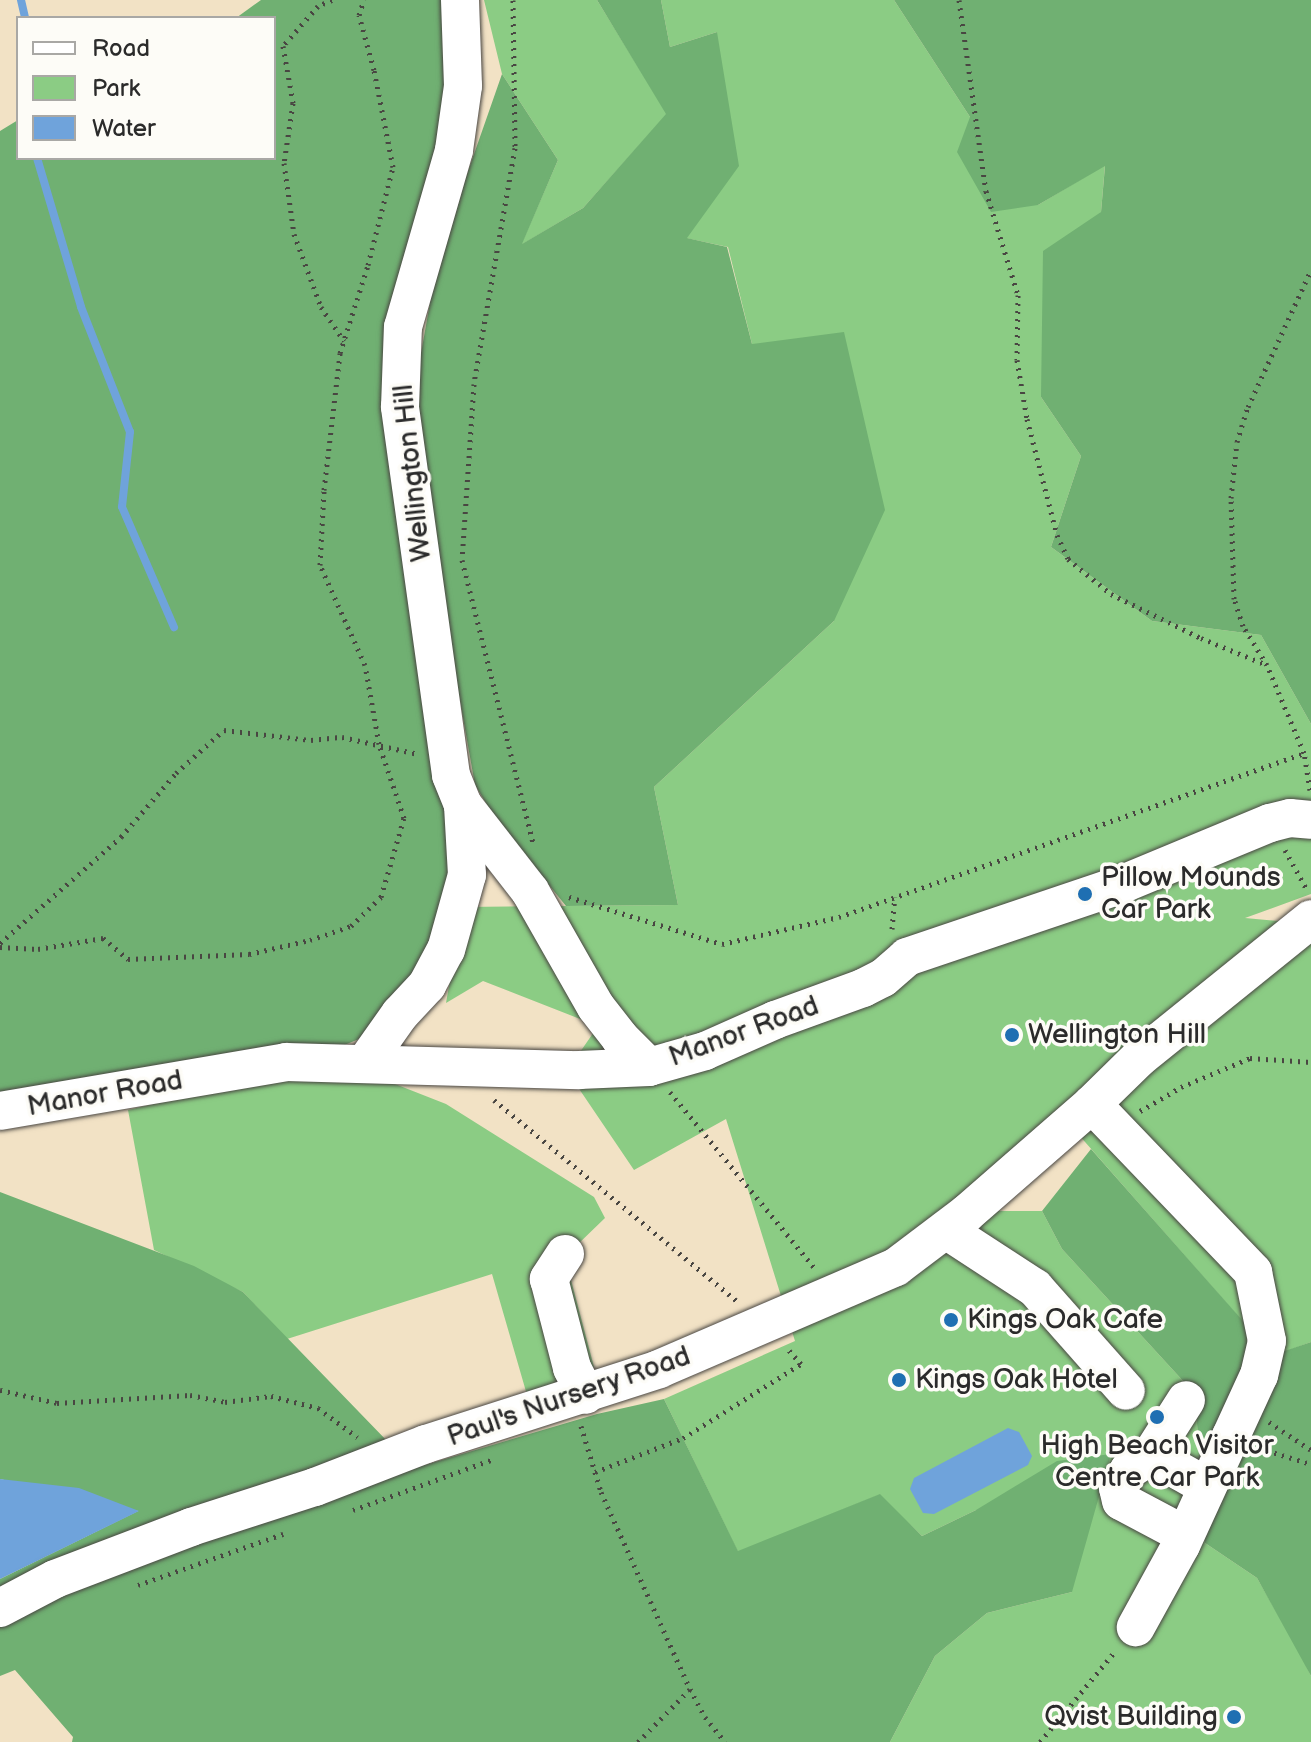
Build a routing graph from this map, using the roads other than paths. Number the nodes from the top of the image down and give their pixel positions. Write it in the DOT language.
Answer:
graph roads {
  1 [pos="460,0"];
  2 [pos="457,790"];
  3 [pos="1311,820"];
  4 [pos="1311,919"];
  5 [pos="366,1062"];
  6 [pos="649,1067"];
  7 [pos="1092,1104"];
  8 [pos="0,1111"];
  9 [pos="946,1230"];
  10 [pos="565,1254"];
  11 [pos="1126,1391"];
  12 [pos="1186,1400"];
  13 [pos="584,1411"];
  14 [pos="1151,1455"];
  15 [pos="1206,1486"];
  16 [pos="1185,1535"];
  17 [pos="0,1608"];
  18 [pos="1136,1627"];
  1 -- 2 [label="street, Wellington Hill"];
  2 -- 5 [label="street, Wellington Hill"];
  2 -- 6 [label="street"];
  3 -- 6 [label="street, Manor Road"];
  4 -- 7 [label="street, Paul's Nursery Road"];
  5 -- 6 [label="street, Manor Road"];
  5 -- 8 [label="street, Manor Road"];
  7 -- 9 [label="street, Paul's Nursery Road"];
  7 -- 15 [label="street"];
  9 -- 11 [label="street"];
  9 -- 13 [label="street, Paul's Nursery Road"];
  10 -- 13 [label="street"];
  12 -- 14 [label="street"];
  13 -- 17 [label="street, Paul's Nursery Road"];
  14 -- 15 [label="street"];
  14 -- 16 [label="street"];
  15 -- 16 [label="street"];
  16 -- 18 [label="street"];
}
